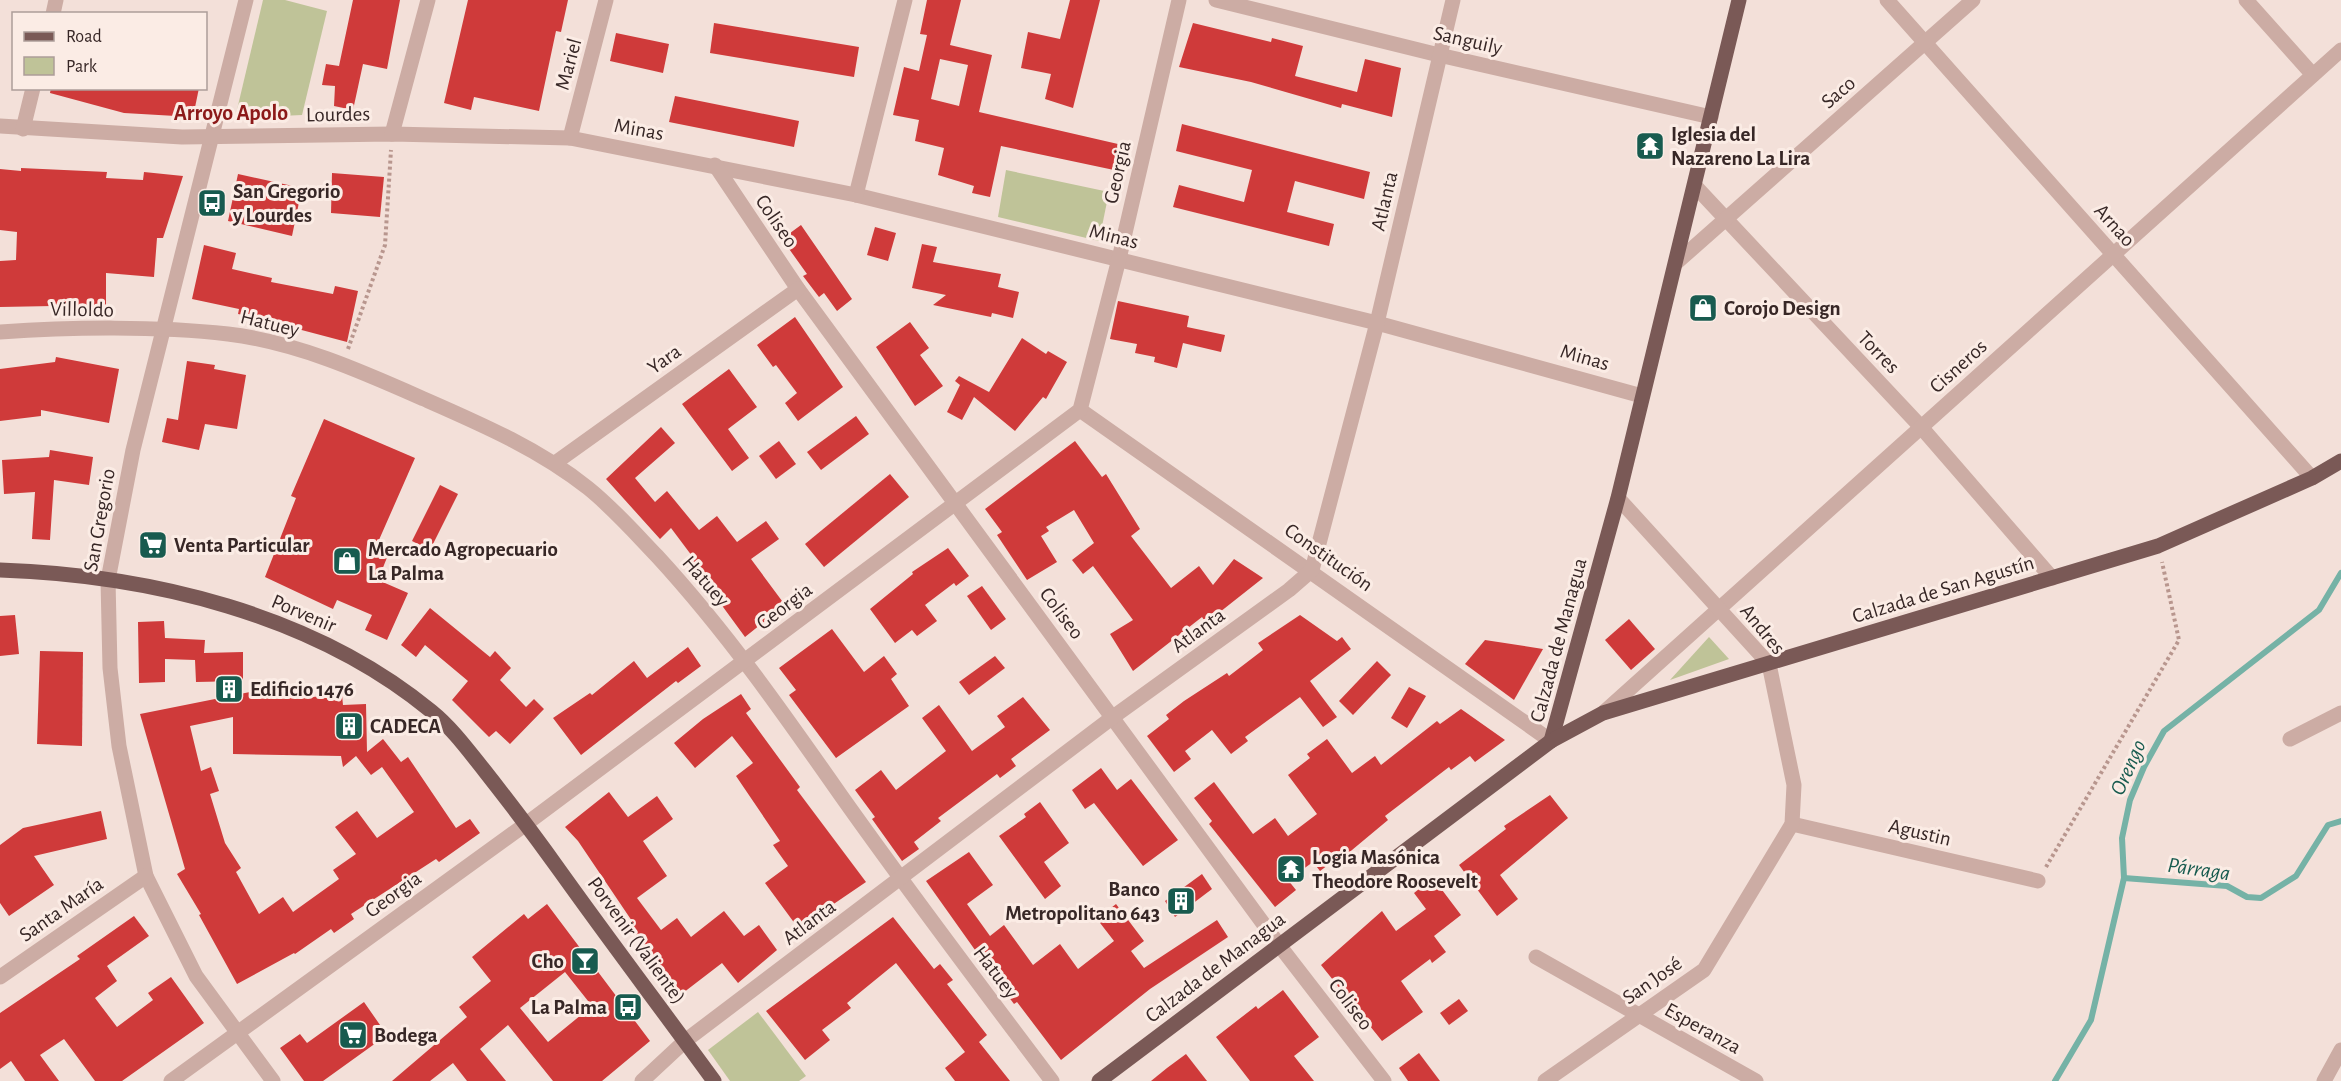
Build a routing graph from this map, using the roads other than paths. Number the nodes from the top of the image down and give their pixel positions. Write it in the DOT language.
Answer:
graph roads {
  1 [pos="246,0"];
  2 [pos="428,0"];
  3 [pos="606,0"];
  4 [pos="905,0"];
  5 [pos="1179,0"];
  6 [pos="1216,0"];
  7 [pos="1453,0"];
  8 [pos="1739,0"];
  9 [pos="1887,0"];
  10 [pos="1973,0"];
  11 [pos="2246,0"];
  12 [pos="1925,42"];
  13 [pos="2341,50"];
  14 [pos="1439,55"];
  15 [pos="2313,75"];
  16 [pos="33,90"];
  17 [pos="1711,117"];
  18 [pos="0,126"];
  19 [pos="23,129"];
  20 [pos="392,134"];
  21 [pos="211,137"];
  22 [pos="570,138"];
  23 [pos="715,165"];
  24 [pos="1695,186"];
  25 [pos="856,195"];
  26 [pos="1724,220"];
  27 [pos="2113,255"];
  28 [pos="1119,259"];
  29 [pos="1676,262"];
  30 [pos="798,289"];
  31 [pos="1377,323"];
  32 [pos="163,331"];
  33 [pos="0,332"];
  34 [pos="1642,396"];
  35 [pos="1080,410"];
  36 [pos="1921,427"];
  37 [pos="2341,461"];
  38 [pos="555,464"];
  39 [pos="2312,478"];
  40 [pos="1618,498"];
  41 [pos="955,504"];
  42 [pos="0,570"];
  43 [pos="1312,570"];
  44 [pos="2052,578"];
  45 [pos="108,580"];
  46 [pos="1719,609"];
  47 [pos="746,661"];
  48 [pos="1769,664"];
  49 [pos="1603,713"];
  50 [pos="2341,713"];
  51 [pos="1113,717"];
  52 [pos="2290,739"];
  53 [pos="1551,741"];
  54 [pos="526,824"];
  55 [pos="1792,825"];
  56 [pos="146,876"];
  57 [pos="901,879"];
  58 [pos="2038,881"];
  59 [pos="1279,945"];
  60 [pos="1536,957"];
  61 [pos="0,977"];
  62 [pos="1638,1016"];
  63 [pos="239,1033"];
  64 [pos="685,1041"];
  65 [pos="2340,1051"];
  66 [pos="171,1081"];
  67 [pos="273,1081"];
  68 [pos="642,1081"];
  69 [pos="714,1081"];
  70 [pos="1052,1081"];
  71 [pos="1099,1081"];
  72 [pos="1384,1081"];
  73 [pos="1545,1081"];
  74 [pos="1756,1081"];
  75 [pos="2324,1081"];
  1 -- 21 [label="street, San Gregorio"];
  2 -- 20 [label="street"];
  3 -- 22 [label="street, Mariel"];
  4 -- 25 [label="street"];
  5 -- 28 [label="street, Georgia"];
  6 -- 14 [label="street, Sanguily"];
  7 -- 14 [label="street, Atlanta"];
  8 -- 17 [label="main road, Calzada de Managua"];
  9 -- 12 [label="street, Arnao"];
  10 -- 12 [label="street, Saco"];
  11 -- 15 [label="street"];
  12 -- 26 [label="street, Saco"];
  12 -- 27 [label="street, Arnao"];
  13 -- 15 [label="street, Cisneros"];
  14 -- 17 [label="street, Sanguily"];
  14 -- 31 [label="street, Atlanta"];
  15 -- 27 [label="street, Cisneros"];
  16 -- 19 [label="street"];
  17 -- 24 [label="main road, Calzada de Managua"];
  18 -- 19 [label="street, Lourdes"];
  19 -- 21 [label="street, Lourdes"];
  20 -- 21 [label="street, Lourdes"];
  20 -- 22 [label="street, Lourdes"];
  21 -- 32 [label="street, San Gregorio"];
  22 -- 23 [label="street, Minas"];
  23 -- 25 [label="street, Minas"];
  23 -- 30 [label="street, Coliseo"];
  24 -- 26 [label="street, Torres"];
  24 -- 29 [label="main road, Calzada de Managua"];
  25 -- 28 [label="street, Minas"];
  26 -- 29 [label="street, Saco"];
  26 -- 36 [label="street, Torres"];
  27 -- 36 [label="street, Cisneros"];
  27 -- 39 [label="street, Arnao"];
  28 -- 31 [label="street, Minas"];
  28 -- 35 [label="street, Georgia"];
  29 -- 34 [label="main road, Calzada de Managua"];
  30 -- 38 [label="street, Yara"];
  30 -- 41 [label="street, Coliseo"];
  31 -- 34 [label="street, Minas"];
  31 -- 43 [label="street, Atlanta"];
  32 -- 33 [label="street, Villoldo"];
  32 -- 38 [label="street, Hatuey"];
  32 -- 45 [label="street, San Gregorio"];
  34 -- 40 [label="main road, Calzada de Managua"];
  35 -- 41 [label="street, Georgia"];
  35 -- 43 [label="street, Constitución"];
  36 -- 44 [label="street, Torres"];
  36 -- 46 [label="street, Cisneros"];
  37 -- 39 [label="main road, Calzada de San Agustín"];
  38 -- 47 [label="street, Hatuey"];
  39 -- 44 [label="main road, Calzada de San Agustín"];
  40 -- 46 [label="street, Andres"];
  40 -- 53 [label="main road, Calzada de Managua"];
  41 -- 47 [label="street, Georgia"];
  41 -- 51 [label="street, Coliseo"];
  42 -- 45 [label="main road, Porvenir"];
  43 -- 51 [label="street, Atlanta"];
  43 -- 53 [label="street, Constitución"];
  44 -- 48 [label="main road, Calzada de San Agustín"];
  45 -- 54 [label="main road, Porvenir"];
  45 -- 56 [label="street, San Gregorio"];
  46 -- 48 [label="street, Andres"];
  46 -- 49 [label="street, Cisneros"];
  47 -- 54 [label="street, Georgia"];
  47 -- 57 [label="street, Hatuey"];
  48 -- 49 [label="main road, Calzada de San Agustín"];
  48 -- 55 [label="street, Andres"];
  49 -- 53 [label="main road, Calzada de San Agustín"];
  50 -- 52 [label="street"];
  51 -- 57 [label="street, Atlanta"];
  51 -- 59 [label="street, Coliseo"];
  53 -- 59 [label="main road, Calzada de Managua"];
  54 -- 63 [label="street, Georgia"];
  54 -- 64 [label="main road, Porvenir (Valiente)"];
  55 -- 58 [label="street, Agustin"];
  55 -- 62 [label="street, San José"];
  56 -- 61 [label="street, Santa María"];
  56 -- 63 [label="street, San Gregorio"];
  57 -- 64 [label="street, Atlanta"];
  57 -- 70 [label="street, Hatuey"];
  59 -- 71 [label="main road, Calzada de Managua"];
  59 -- 72 [label="street, Coliseo"];
  60 -- 62 [label="street, Esperanza"];
  62 -- 73 [label="street, San José"];
  62 -- 74 [label="street, Esperanza"];
  63 -- 66 [label="street, Georgia"];
  63 -- 67 [label="street, San Gregorio"];
  64 -- 68 [label="street, Atlanta"];
  64 -- 69 [label="main road, Porvenir (Valiente)"];
  65 -- 75 [label="street"];
}
